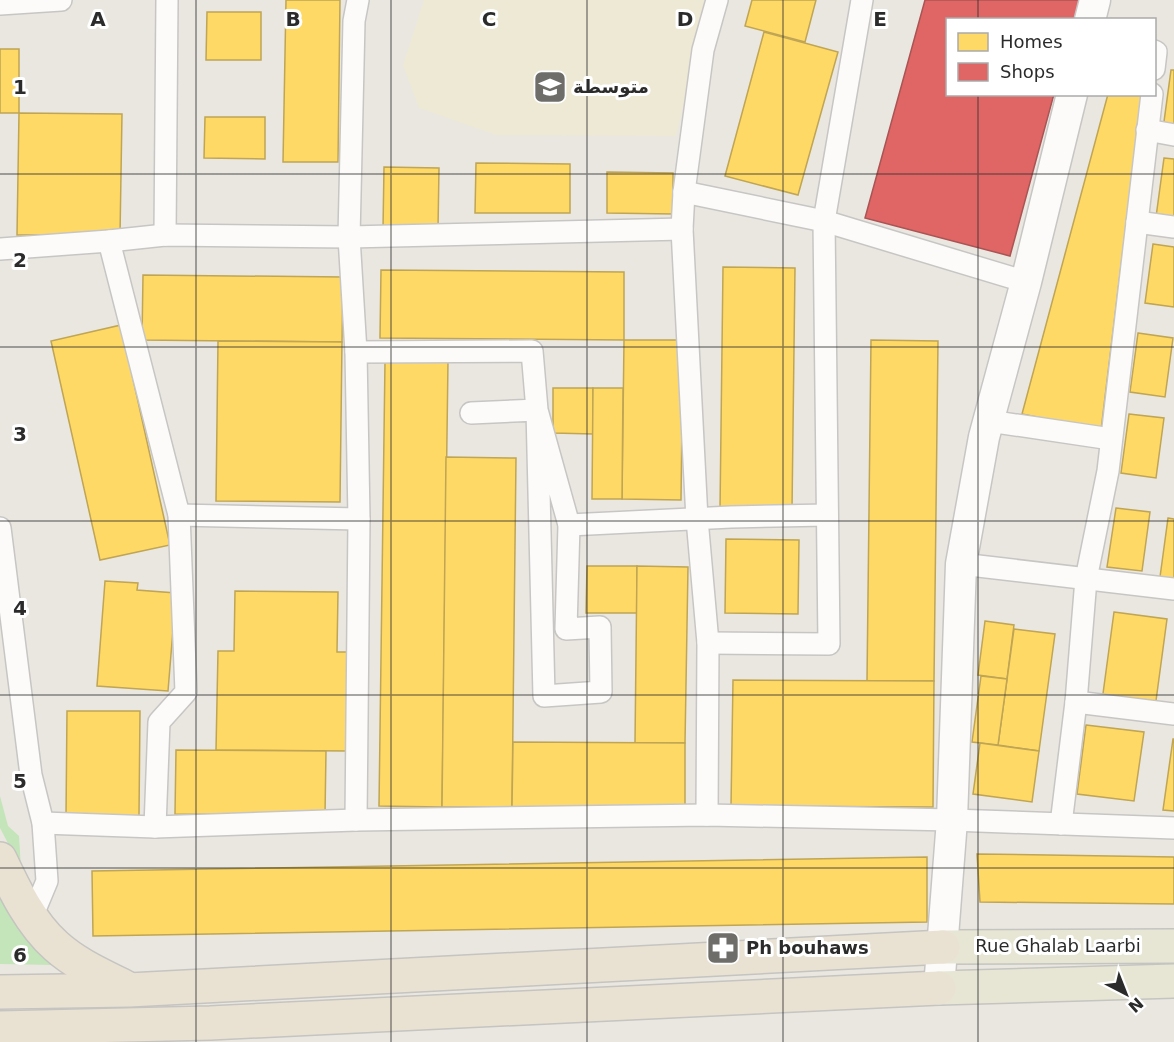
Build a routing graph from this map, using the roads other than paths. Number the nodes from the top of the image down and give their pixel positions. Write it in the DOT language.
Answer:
graph roads {
  1 [pos="61,0"];
  2 [pos="167,0"];
  3 [pos="358,0"];
  4 [pos="717,0"];
  5 [pos="862,0"];
  6 [pos="1095,0"];
  7 [pos="0,4"];
  8 [pos="1090,18"];
  9 [pos="1072,96"];
  10 [pos="1152,96"];
  11 [pos="1148,130"];
  12 [pos="1174,135"];
  13 [pos="684,192"];
  14 [pos="824,221"];
  15 [pos="1137,222"];
  16 [pos="1174,227"];
  17 [pos="682,229"];
  18 [pos="165,235"];
  19 [pos="349,237"];
  20 [pos="109,242"];
  21 [pos="0,249"];
  22 [pos="1026,282"];
  23 [pos="356,352"];
  24 [pos="537,410"];
  25 [pos="471,413"];
  26 [pos="988,421"];
  27 [pos="1111,439"];
  28 [pos="179,515"];
  29 [pos="827,515"];
  30 [pos="359,519"];
  31 [pos="698,519"];
  32 [pos="569,525"];
  33 [pos="0,528"];
  34 [pos="961,564"];
  35 [pos="1086,579"];
  36 [pos="1174,589"];
  37 [pos="708,643"];
  38 [pos="1076,702"];
  39 [pos="1174,714"];
  40 [pos="707,815"];
  41 [pos="356,820"];
  42 [pos="952,820"];
  43 [pos="43,823"];
  44 [pos="1061,824"];
  45 [pos="155,827"];
  46 [pos="1174,828"];
  47 [pos="0,859"];
  48 [pos="32,917"];
  49 [pos="1174,946"];
  50 [pos="943,947"];
  51 [pos="1174,981"];
  52 [pos="939,988"];
  53 [pos="129,990"];
  54 [pos="0,992"];
  55 [pos="175,1024"];
  56 [pos="0,1028"];
  57 [pos="212,1032"];
  58 [pos="127,1042"];
  1 -- 7 [label="street"];
  2 -- 18 [label="street"];
  3 -- 19 [label="street"];
  4 -- 13 [label="street"];
  5 -- 14 [label="street"];
  6 -- 8 [label="street"];
  9 -- 22 [label="street"];
  10 -- 11 [label="street"];
  11 -- 12 [label="street"];
  11 -- 15 [label="street"];
  13 -- 14 [label="street"];
  13 -- 17 [label="street"];
  14 -- 22 [label="street"];
  14 -- 29 [label="street"];
  15 -- 16 [label="street"];
  15 -- 27 [label="street"];
  17 -- 19 [label="street"];
  17 -- 31 [label="street"];
  18 -- 19 [label="street"];
  18 -- 20 [label="street"];
  19 -- 23 [label="street"];
  20 -- 21 [label="street"];
  20 -- 28 [label="street"];
  22 -- 26 [label="street"];
  23 -- 24 [label="street"];
  23 -- 30 [label="street"];
  24 -- 25 [label="street"];
  24 -- 32 [label="street"];
  24 -- 32 [label="street"];
  26 -- 27 [label="street"];
  26 -- 34 [label="street"];
  27 -- 35 [label="street"];
  28 -- 30 [label="street"];
  28 -- 45 [label="street"];
  29 -- 31 [label="street"];
  29 -- 37 [label="street"];
  30 -- 41 [label="street"];
  31 -- 32 [label="street"];
  31 -- 37 [label="street"];
  33 -- 43 [label="street"];
  34 -- 35 [label="street"];
  34 -- 42 [label="street"];
  35 -- 36 [label="street"];
  35 -- 38 [label="street"];
  37 -- 40 [label="street"];
  38 -- 39 [label="street"];
  38 -- 44 [label="street"];
  40 -- 41 [label="street"];
  40 -- 42 [label="street"];
  41 -- 45 [label="street"];
  42 -- 44 [label="street"];
  42 -- 50 [label="street"];
  43 -- 45 [label="street"];
  43 -- 48 [label="street"];
  44 -- 46 [label="street"];
  47 -- 48 [label="highway"];
  48 -- 53 [label="highway"];
  49 -- 50 [label="main road, Rue Ghalab Laarbi"];
  50 -- 52 [label="street"];
  50 -- 53 [label="highway"];
  51 -- 52 [label="main road, Rue Ghalab Laarbi"];
  52 -- 57 [label="highway"];
  53 -- 54 [label="highway"];
  55 -- 56 [label="highway"];
  55 -- 57 [label="highway"];
  55 -- 58 [label="highway"];
}
